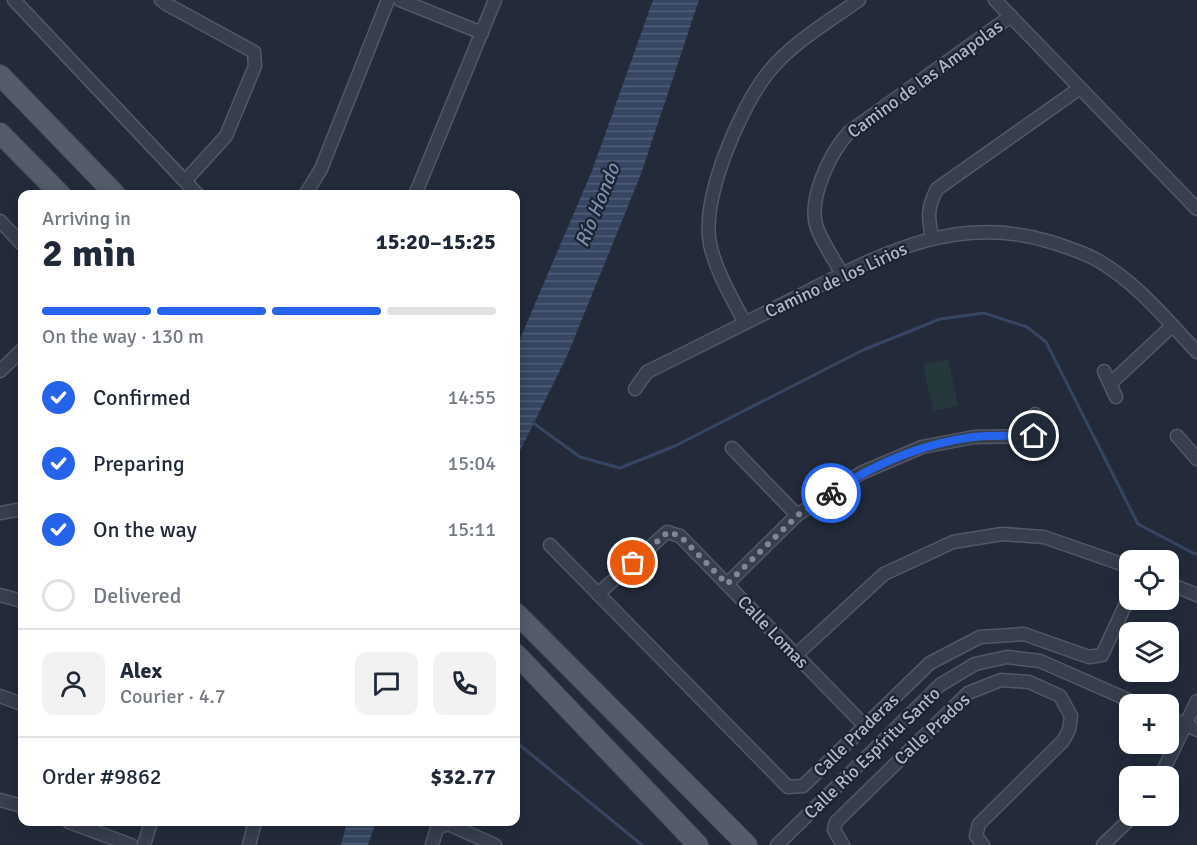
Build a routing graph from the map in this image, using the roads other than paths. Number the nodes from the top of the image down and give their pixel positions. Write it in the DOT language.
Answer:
graph roads {
  1 [pos="15,0"];
  2 [pos="161,0"];
  3 [pos="388,0"];
  4 [pos="400,0"];
  5 [pos="495,0"];
  6 [pos="859,0"];
  7 [pos="995,0"];
  8 [pos="1011,16"];
  9 [pos="482,33"];
  10 [pos="0,75"];
  11 [pos="1080,88"];
  12 [pos="0,133"];
  13 [pos="185,181"];
  14 [pos="56,190"];
  15 [pos="111,190"];
  16 [pos="193,190"];
  17 [pos="308,190"];
  18 [pos="417,190"];
  19 [pos="1197,209"];
  20 [pos="0,221"];
  21 [pos="932,237"];
  22 [pos="18,240"];
  23 [pos="842,274"];
  24 [pos="745,323"];
  25 [pos="1172,326"];
  26 [pos="1197,352"];
  27 [pos="18,353"];
  28 [pos="2,367"];
  29 [pos="1104,371"];
  30 [pos="1110,384"];
  31 [pos="635,390"];
  32 [pos="1116,397"];
  33 [pos="1035,414"];
  34 [pos="1177,436"];
  35 [pos="1197,438"];
  36 [pos="1188,447"];
  37 [pos="732,448"];
  38 [pos="753,450"];
  39 [pos="744,459"];
  40 [pos="1197,459"];
  41 [pos="18,510"];
  42 [pos="0,513"];
  43 [pos="798,515"];
  44 [pos="550,545"];
  45 [pos="1119,563"];
  46 [pos="727,584"];
  47 [pos="1179,588"];
  48 [pos="0,594"];
  49 [pos="598,594"];
  50 [pos="1197,595"];
  51 [pos="18,600"];
  52 [pos="1123,610"];
  53 [pos="520,617"];
  54 [pos="796,655"];
  55 [pos="520,658"];
  56 [pos="0,696"];
  57 [pos="1119,696"];
  58 [pos="1197,701"];
  59 [pos="18,703"];
  60 [pos="865,726"];
  61 [pos="1192,727"];
  62 [pos="1167,766"];
  63 [pos="0,800"];
  64 [pos="18,805"];
  65 [pos="80,826"];
  66 [pos="151,826"];
  67 [pos="254,826"];
  68 [pos="442,826"];
  69 [pos="452,826"];
  70 [pos="1123,826"];
  71 [pos="131,845"];
  72 [pos="144,845"];
  73 [pos="249,845"];
  74 [pos="432,845"];
  75 [pos="495,845"];
  76 [pos="698,845"];
  77 [pos="747,845"];
  78 [pos="777,845"];
  79 [pos="843,845"];
  80 [pos="982,845"];
  81 [pos="1103,845"];
  1 -- 13 [label="street"];
  2 -- 13 [label="street"];
  3 -- 17 [label="street"];
  4 -- 9 [label="street"];
  5 -- 9 [label="street"];
  6 -- 24 [label="street"];
  7 -- 8 [label="street"];
  8 -- 11 [label="street"];
  8 -- 23 [label="street, Camino de las Amapolas"];
  9 -- 18 [label="street"];
  10 -- 15 [label="main road"];
  11 -- 19 [label="street"];
  11 -- 21 [label="street"];
  12 -- 14 [label="main road"];
  13 -- 16 [label="street"];
  20 -- 22 [label="street"];
  21 -- 23 [label="street, Camino de los Lirios"];
  21 -- 25 [label="street, Camino de los Lirios"];
  23 -- 24 [label="street, Camino de los Lirios"];
  24 -- 31 [label="street, Camino de los Lirios"];
  25 -- 26 [label="street, Camino de los Lirios"];
  25 -- 30 [label="street"];
  27 -- 28 [label="street"];
  29 -- 30 [label="street"];
  30 -- 32 [label="street"];
  33 -- 43 [label="street"];
  34 -- 36 [label="street"];
  35 -- 36 [label="street"];
  36 -- 40 [label="street"];
  37 -- 39 [label="street"];
  38 -- 39 [label="street"];
  39 -- 43 [label="street"];
  41 -- 42 [label="street"];
  43 -- 46 [label="street"];
  44 -- 49 [label="street, Calle Praderas"];
  45 -- 54 [label="street"];
  46 -- 49 [label="street, Calle Lomas"];
  46 -- 54 [label="street, Calle Lomas"];
  47 -- 50 [label="street"];
  48 -- 51 [label="street"];
  49 -- 60 [label="street, Calle Praderas"];
  52 -- 60 [label="street, Calle Praderas"];
  53 -- 77 [label="main road"];
  54 -- 60 [label="street, Calle Lomas"];
  55 -- 76 [label="main road"];
  56 -- 59 [label="street"];
  57 -- 78 [label="street, Calle Río Espíritu Santo"];
  58 -- 61 [label="street"];
  61 -- 62 [label="street"];
  63 -- 64 [label="street"];
  65 -- 71 [label="street"];
  66 -- 72 [label="street"];
  67 -- 73 [label="street"];
  68 -- 74 [label="street"];
  69 -- 75 [label="street"];
  70 -- 81 [label="street"];
  79 -- 80 [label="street, Calle Prados"];
}
